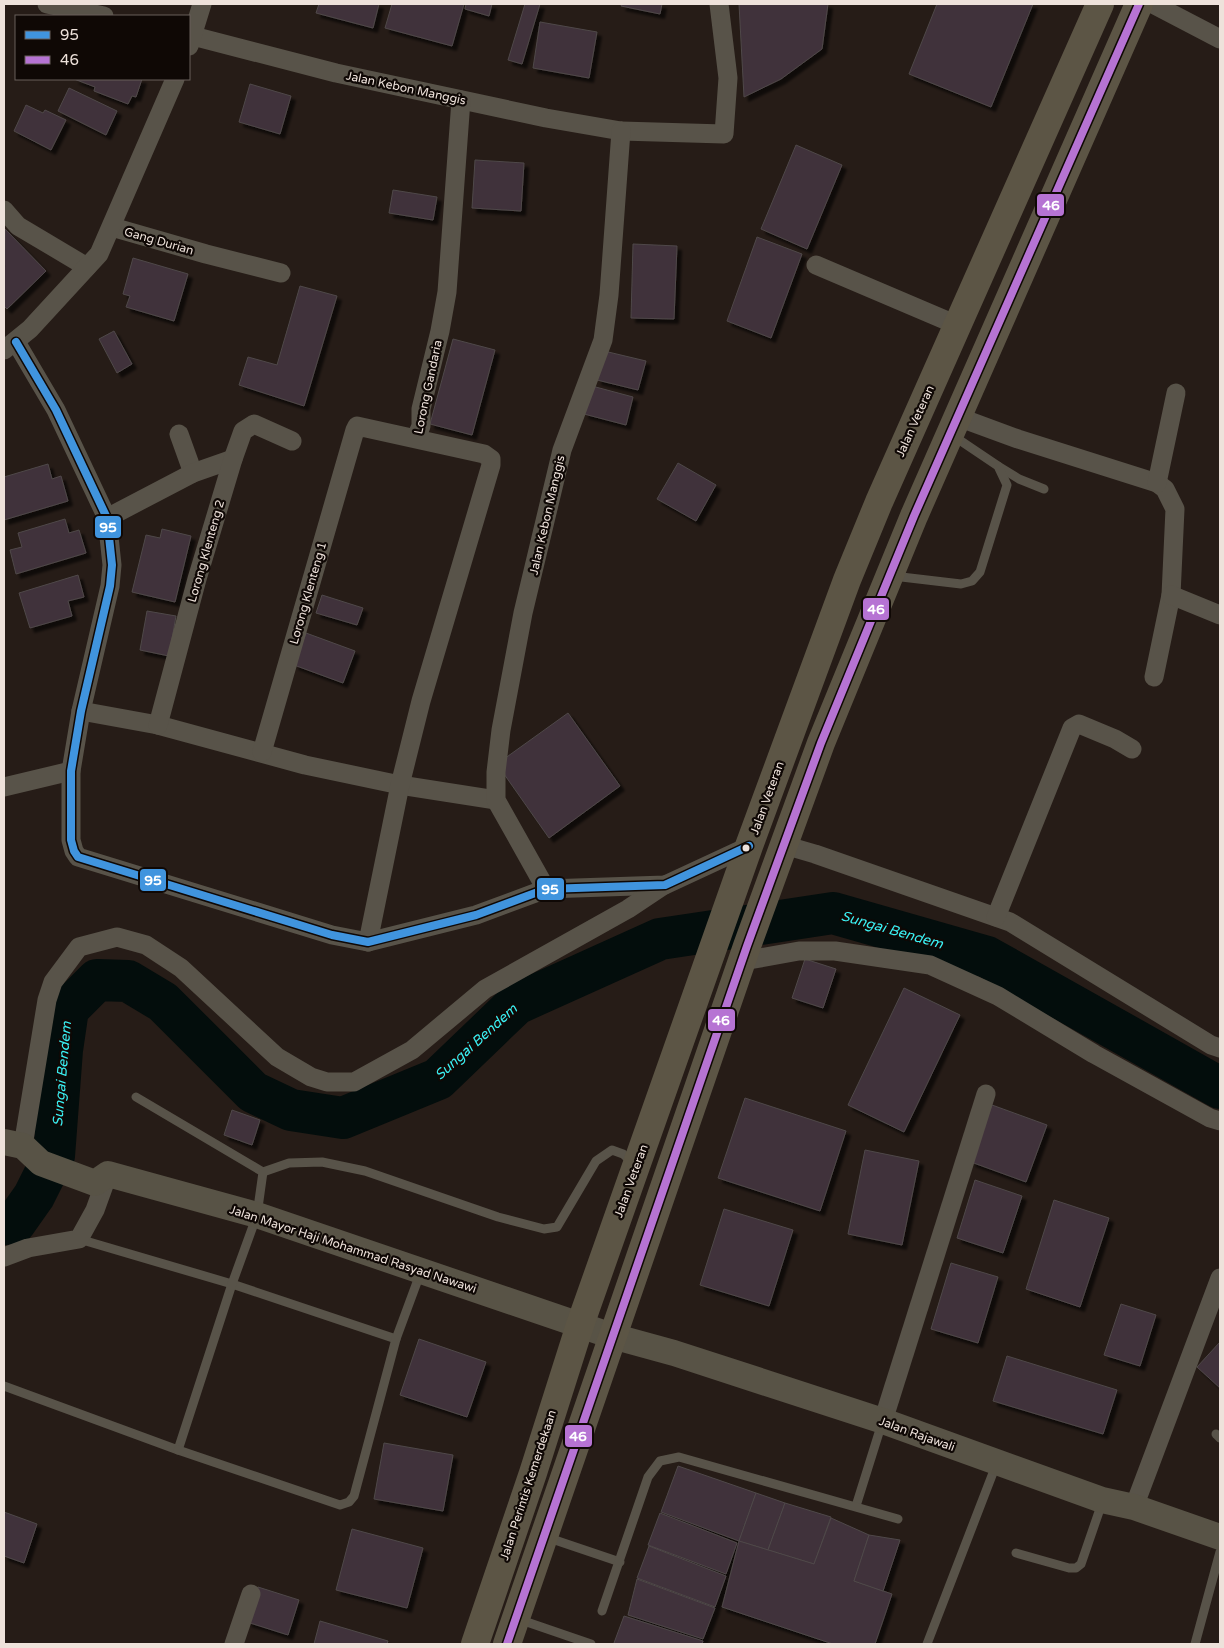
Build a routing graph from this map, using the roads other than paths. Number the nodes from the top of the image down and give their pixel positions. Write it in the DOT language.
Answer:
graph roads {
  1 [pos="48,4"];
  2 [pos="202,4"];
  3 [pos="719,4"];
  4 [pos="1100,4"];
  5 [pos="1139,4"];
  6 [pos="1153,4"];
  7 [pos="99,15"];
  8 [pos="190,39"];
  9 [pos="1220,39"];
  10 [pos="175,80"];
  11 [pos="461,100"];
  12 [pos="621,131"];
  13 [pos="4,210"];
  14 [pos="112,227"];
  15 [pos="816,265"];
  16 [pos="87,267"];
  17 [pos="281,272"];
  18 [pos="957,324"];
  19 [pos="10,346"];
  20 [pos="1176,393"];
  21 [pos="954,425"];
  22 [pos="179,434"];
  23 [pos="416,438"];
  24 [pos="292,441"];
  25 [pos="233,459"];
  26 [pos="998,466"];
  27 [pos="193,473"];
  28 [pos="1157,483"];
  29 [pos="1044,488"];
  30 [pos="107,518"];
  31 [pos="889,576"];
  32 [pos="1171,595"];
  33 [pos="1220,615"];
  34 [pos="1154,677"];
  35 [pos="81,711"];
  36 [pos="158,725"];
  37 [pos="1132,749"];
  38 [pos="262,752"];
  39 [pos="71,771"];
  40 [pos="400,785"];
  41 [pos="4,787"];
  42 [pos="496,800"];
  43 [pos="780,854"];
  44 [pos="745,858"];
  45 [pos="665,885"];
  46 [pos="546,889"];
  47 [pos="996,917"];
  48 [pos="368,942"];
  49 [pos="745,954"];
  50 [pos="1220,1048"];
  51 [pos="986,1094"];
  52 [pos="136,1097"];
  53 [pos="1220,1121"];
  54 [pos="23,1150"];
  55 [pos="636,1166"];
  56 [pos="263,1172"];
  57 [pos="101,1178"];
  58 [pos="257,1215"];
  59 [pos="79,1239"];
  60 [pos="4,1257"];
  61 [pos="421,1271"];
  62 [pos="1220,1278"];
  63 [pos="232,1284"];
  64 [pos="580,1325"];
  65 [pos="612,1335"];
  66 [pos="396,1339"];
  67 [pos="4,1386"];
  68 [pos="883,1421"];
  69 [pos="178,1450"];
  70 [pos="997,1462"];
  71 [pos="1102,1500"];
  72 [pos="856,1506"];
  73 [pos="1134,1507"];
  74 [pos="898,1519"];
  75 [pos="544,1536"];
  76 [pos="1220,1537"];
  77 [pos="1220,1552"];
  78 [pos="1016,1553"];
  79 [pos="620,1562"];
  80 [pos="251,1594"];
  81 [pos="602,1611"];
  82 [pos="516,1619"];
  83 [pos="234,1644"];
  84 [pos="475,1644"];
  85 [pos="507,1644"];
  86 [pos="591,1644"];
  87 [pos="927,1644"];
  88 [pos="1195,1644"];
  1 -- 7 [label="street"];
  2 -- 8 [label="street"];
  3 -- 12 [label="street, Jalan Kebon Manggis"];
  4 -- 18 [label="highway, Jalan Veteran"];
  5 -- 21 [label="highway"];
  6 -- 9 [label="street"];
  8 -- 11 [label="street, Jalan Kebon Manggis"];
  10 -- 14 [label="street"];
  11 -- 12 [label="street, Jalan Kebon Manggis"];
  11 -- 23 [label="street, Lorong Gandaria"];
  12 -- 42 [label="street, Jalan Kebon Manggis"];
  13 -- 16 [label="street"];
  14 -- 16 [label="street"];
  14 -- 17 [label="street, Gang Durian"];
  15 -- 18 [label="street"];
  16 -- 19 [label="street"];
  18 -- 44 [label="highway, Jalan Veteran"];
  19 -- 30 [label="street"];
  20 -- 28 [label="street"];
  21 -- 26 [label="lane"];
  21 -- 28 [label="street"];
  21 -- 31 [label="highway"];
  22 -- 27 [label="street"];
  23 -- 38 [label="street, Lorong Klenteng 1"];
  23 -- 40 [label="street, Lorong Gandaria"];
  24 -- 25 [label="street, Lorong Klenteng 2"];
  25 -- 27 [label="street"];
  25 -- 36 [label="street, Lorong Klenteng 2"];
  26 -- 29 [label="lane"];
  26 -- 31 [label="lane"];
  27 -- 30 [label="street"];
  28 -- 32 [label="street"];
  30 -- 35 [label="street"];
  31 -- 43 [label="highway"];
  32 -- 33 [label="street"];
  32 -- 34 [label="street"];
  35 -- 36 [label="street"];
  35 -- 39 [label="street"];
  36 -- 38 [label="street"];
  37 -- 47 [label="street"];
  38 -- 40 [label="street"];
  39 -- 41 [label="street"];
  39 -- 48 [label="street"];
  40 -- 42 [label="street"];
  40 -- 48 [label="street, Lorong Gandaria"];
  42 -- 46 [label="street, Jalan Kebon Manggis"];
  43 -- 47 [label="street"];
  43 -- 49 [label="highway"];
  44 -- 45 [label="street"];
  44 -- 55 [label="highway, Jalan Veteran"];
  45 -- 46 [label="street"];
  45 -- 54 [label="street"];
  46 -- 48 [label="street"];
  47 -- 50 [label="street"];
  49 -- 53 [label="street"];
  49 -- 65 [label="highway"];
  51 -- 68 [label="street"];
  52 -- 56 [label="lane"];
  54 -- 57 [label="street, Jalan Mayor Haji Mohammad Rasyad Nawawi"];
  55 -- 56 [label="lane"];
  55 -- 64 [label="highway, Jalan Veteran"];
  56 -- 58 [label="lane"];
  57 -- 58 [label="street, Jalan Mayor Haji Mohammad Rasyad Nawawi"];
  57 -- 59 [label="street"];
  58 -- 61 [label="street, Jalan Mayor Haji Mohammad Rasyad Nawawi"];
  58 -- 63 [label="lane"];
  59 -- 60 [label="street"];
  59 -- 63 [label="lane"];
  61 -- 64 [label="street, Jalan Mayor Haji Mohammad Rasyad Nawawi"];
  61 -- 66 [label="lane"];
  62 -- 73 [label="street"];
  63 -- 66 [label="lane"];
  63 -- 69 [label="lane"];
  64 -- 65 [label="street, Jalan Mayor Haji Mohammad Rasyad Nawawi"];
  64 -- 84 [label="highway, Jalan Perintis Kemerdekaan"];
  65 -- 68 [label="street, Jalan Rajawali"];
  65 -- 75 [label="highway"];
  66 -- 69 [label="lane"];
  67 -- 69 [label="lane"];
  68 -- 70 [label="street, Jalan Rajawali"];
  68 -- 72 [label="lane"];
  70 -- 71 [label="street, Jalan Rajawali"];
  70 -- 87 [label="lane"];
  71 -- 73 [label="street, Jalan Rajawali"];
  71 -- 78 [label="lane"];
  72 -- 74 [label="lane"];
  72 -- 79 [label="lane"];
  73 -- 76 [label="street, Jalan Rajawali"];
  75 -- 79 [label="lane"];
  75 -- 82 [label="highway"];
  77 -- 88 [label="lane"];
  79 -- 81 [label="lane"];
  80 -- 83 [label="street"];
  82 -- 85 [label="highway"];
  82 -- 86 [label="lane"];
}
